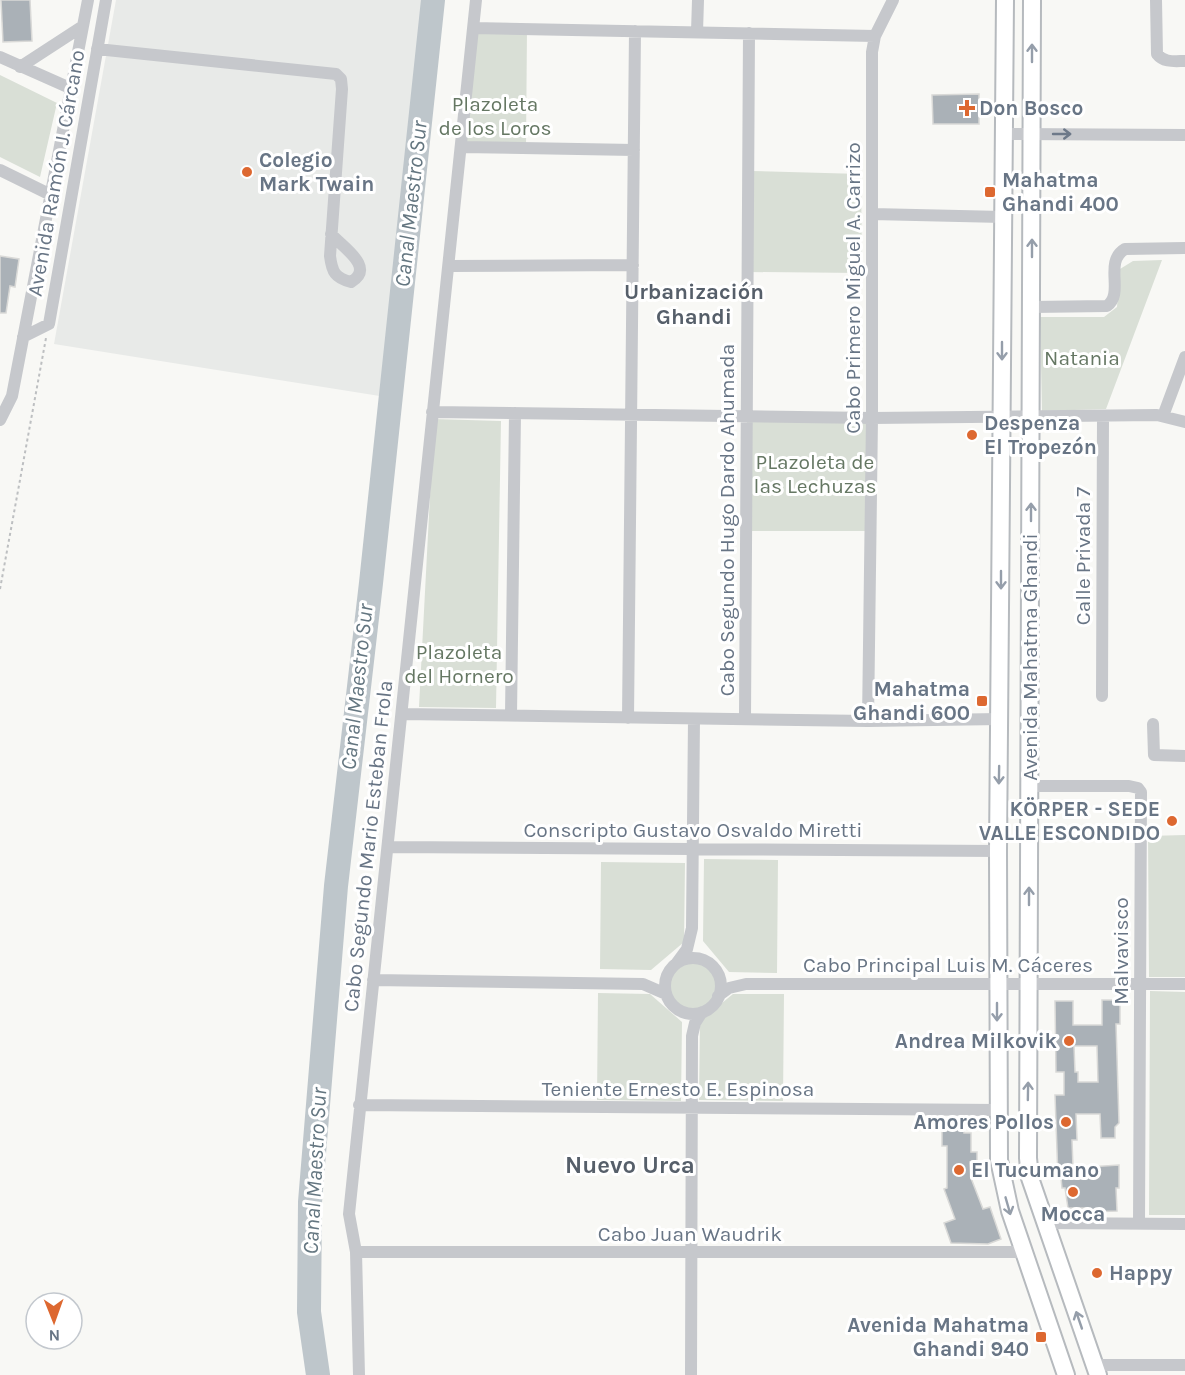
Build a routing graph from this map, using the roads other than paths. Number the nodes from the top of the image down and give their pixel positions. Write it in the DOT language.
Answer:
graph roads {
  1 [pos="88,0"];
  2 [pos="106,0"];
  3 [pos="476,0"];
  4 [pos="698,0"];
  5 [pos="893,0"];
  6 [pos="1005,0"];
  7 [pos="1032,0"];
  8 [pos="1156,0"];
  9 [pos="83,26"];
  10 [pos="473,28"];
  11 [pos="635,31"];
  12 [pos="697,32"];
  13 [pos="749,33"];
  14 [pos="874,36"];
  15 [pos="98,50"];
  16 [pos="0,57"];
  17 [pos="1185,61"];
  18 [pos="20,66"];
  19 [pos="70,88"];
  20 [pos="1003,134"];
  21 [pos="1031,134"];
  22 [pos="1185,135"];
  23 [pos="462,147"];
  24 [pos="634,150"];
  25 [pos="0,170"];
  26 [pos="51,195"];
  27 [pos="872,214"];
  28 [pos="1003,217"];
  29 [pos="331,234"];
  30 [pos="1185,248"];
  31 [pos="633,265"];
  32 [pos="449,266"];
  33 [pos="1032,307"];
  34 [pos="23,337"];
  35 [pos="1185,357"];
  36 [pos="432,412"];
  37 [pos="515,413"];
  38 [pos="632,414"];
  39 [pos="747,415"];
  40 [pos="1002,416"];
  41 [pos="1032,416"];
  42 [pos="1163,416"];
  43 [pos="1103,417"];
  44 [pos="872,418"];
  45 [pos="0,420"];
  46 [pos="1185,422"];
  47 [pos="1102,696"];
  48 [pos="402,714"];
  49 [pos="511,715"];
  50 [pos="628,718"];
  51 [pos="694,718"];
  52 [pos="745,719"];
  53 [pos="1000,719"];
  54 [pos="868,721"];
  55 [pos="1153,724"];
  56 [pos="1185,756"];
  57 [pos="1030,786"];
  58 [pos="388,847"];
  59 [pos="693,850"];
  60 [pos="998,851"];
  61 [pos="692,928"];
  62 [pos="708,963"];
  63 [pos="674,966"];
  64 [pos="717,972"];
  65 [pos="373,980"];
  66 [pos="643,984"];
  67 [pos="746,984"];
  68 [pos="1140,984"];
  69 [pos="1185,984"];
  70 [pos="997,986"];
  71 [pos="1029,986"];
  72 [pos="666,994"];
  73 [pos="718,996"];
  74 [pos="679,1010"];
  75 [pos="702,1012"];
  76 [pos="692,1036"];
  77 [pos="359,1105"];
  78 [pos="691,1109"];
  79 [pos="998,1110"];
  80 [pos="1045,1223"];
  81 [pos="1139,1224"];
  82 [pos="1185,1224"];
  83 [pos="356,1252"];
  84 [pos="1024,1252"];
  85 [pos="690,1253"];
  86 [pos="1185,1365"];
  87 [pos="1096,1370"];
  88 [pos="358,1375"];
  89 [pos="691,1375"];
  90 [pos="1066,1375"];
  1 -- 9 [label="street"];
  2 -- 15 [label="street, Avenida Ramón J. Cárcano"];
  3 -- 10 [label="street, Cabo Segundo Mario Esteban Frola"];
  4 -- 12 [label="street"];
  5 -- 14 [label="street"];
  6 -- 20 [label="main road, Avenida Mahatma Ghandi"];
  21 -- 7 [label="main road, Avenida Mahatma Ghandi, one-way"];
  8 -- 17 [label="street"];
  9 -- 18 [label="street"];
  9 -- 19 [label="street"];
  10 -- 11 [label="street"];
  10 -- 23 [label="street, Cabo Segundo Mario Esteban Frola"];
  11 -- 12 [label="street"];
  11 -- 24 [label="street"];
  12 -- 13 [label="street"];
  13 -- 14 [label="street"];
  13 -- 39 [label="street, Cabo Segundo Hugo Dardo Ahumada"];
  14 -- 27 [label="street, Cabo Primero Miguel A. Carrizo"];
  15 -- 29 [label="street"];
  15 -- 34 [label="street, Avenida Ramón J. Cárcano"];
  16 -- 18 [label="street"];
  18 -- 19 [label="street"];
  19 -- 26 [label="street"];
  20 -- 21 [label="street"];
  20 -- 28 [label="main road, Avenida Mahatma Ghandi"];
  21 -- 22 [label="street, one-way"];
  33 -- 21 [label="main road, Avenida Mahatma Ghandi, one-way"];
  23 -- 24 [label="street"];
  23 -- 32 [label="street, Cabo Segundo Mario Esteban Frola"];
  24 -- 31 [label="street"];
  25 -- 26 [label="street"];
  26 -- 34 [label="street"];
  27 -- 28 [label="street"];
  27 -- 44 [label="street, Cabo Primero Miguel A. Carrizo"];
  28 -- 40 [label="main road, Avenida Mahatma Ghandi, one-way"];
  30 -- 33 [label="street"];
  31 -- 32 [label="street"];
  31 -- 38 [label="street"];
  32 -- 36 [label="street, Cabo Segundo Mario Esteban Frola"];
  33 -- 41 [label="main road, Avenida Mahatma Ghandi"];
  34 -- 45 [label="street"];
  35 -- 42 [label="street"];
  36 -- 37 [label="street"];
  36 -- 48 [label="street, Cabo Segundo Mario Esteban Frola"];
  37 -- 38 [label="street"];
  37 -- 49 [label="street"];
  38 -- 39 [label="street"];
  38 -- 50 [label="street"];
  39 -- 44 [label="street"];
  39 -- 52 [label="street, Cabo Segundo Hugo Dardo Ahumada"];
  40 -- 41 [label="street"];
  40 -- 44 [label="street"];
  40 -- 53 [label="main road, Avenida Mahatma Ghandi, one-way"];
  41 -- 43 [label="street"];
  57 -- 41 [label="main road, Avenida Mahatma Ghandi, one-way"];
  42 -- 43 [label="street"];
  42 -- 46 [label="street"];
  43 -- 47 [label="street, Calle Privada 7"];
  44 -- 54 [label="street, Cabo Primero Miguel A. Carrizo"];
  48 -- 49 [label="street"];
  48 -- 58 [label="street, Cabo Segundo Mario Esteban Frola"];
  49 -- 50 [label="street"];
  50 -- 51 [label="street"];
  51 -- 52 [label="street"];
  51 -- 59 [label="street, Cabo Segundo Hugo Dardo Ahumada"];
  52 -- 54 [label="street"];
  53 -- 54 [label="street"];
  53 -- 60 [label="main road, Avenida Mahatma Ghandi, one-way"];
  55 -- 56 [label="street"];
  57 -- 68 [label="street, Malvavisco"];
  71 -- 57 [label="main road, Avenida Mahatma Ghandi, one-way"];
  58 -- 59 [label="street, Conscripto Gustavo Osvaldo Miretti"];
  58 -- 65 [label="street, Cabo Segundo Mario Esteban Frola"];
  59 -- 60 [label="street, Conscripto Gustavo Osvaldo Miretti"];
  59 -- 61 [label="street, Cabo Segundo Hugo Dardo Ahumada"];
  60 -- 70 [label="main road, Avenida Mahatma Ghandi"];
  61 -- 62 [label="street, Cabo Segundo Hugo Dardo Ahumada"];
  61 -- 63 [label="street, Cabo Segundo Hugo Dardo Ahumada"];
  62 -- 63 [label="street"];
  62 -- 64 [label="street"];
  63 -- 66 [label="street"];
  63 -- 72 [label="street"];
  64 -- 67 [label="street, Cabo Principal Luis M. Cáceres"];
  64 -- 73 [label="street"];
  65 -- 66 [label="street"];
  65 -- 77 [label="street, Cabo Segundo Mario Esteban Frola"];
  66 -- 72 [label="street"];
  67 -- 70 [label="street, Cabo Principal Luis M. Cáceres"];
  67 -- 73 [label="street, Cabo Principal Luis M. Cáceres"];
  68 -- 69 [label="street, Cabo Principal Luis M. Cáceres"];
  68 -- 71 [label="street, Cabo Principal Luis M. Cáceres"];
  68 -- 81 [label="street, Malvavisco"];
  70 -- 71 [label="street, Cabo Principal Luis M. Cáceres"];
  70 -- 79 [label="main road, Avenida Mahatma Ghandi, one-way"];
  80 -- 71 [label="main road, Avenida Mahatma Ghandi, one-way"];
  72 -- 74 [label="street"];
  73 -- 75 [label="street"];
  74 -- 75 [label="street"];
  74 -- 76 [label="street"];
  75 -- 76 [label="street"];
  76 -- 78 [label="street"];
  77 -- 78 [label="street, Teniente Ernesto E. Espinosa"];
  77 -- 83 [label="street, Cabo Segundo Mario Esteban Frola"];
  78 -- 79 [label="street, Teniente Ernesto E. Espinosa"];
  78 -- 85 [label="street"];
  79 -- 84 [label="main road, Avenida Mahatma Ghandi, one-way"];
  80 -- 81 [label="street"];
  87 -- 80 [label="main road, Avenida Mahatma Ghandi, one-way"];
  81 -- 82 [label="street"];
  83 -- 85 [label="street, Cabo Juan Waudrik"];
  83 -- 88 [label="street, Cabo Segundo Mario Esteban Frola"];
  84 -- 85 [label="street, Cabo Juan Waudrik"];
  84 -- 90 [label="main road, Avenida Mahatma Ghandi"];
  85 -- 89 [label="street"];
  86 -- 87 [label="street"];
}
